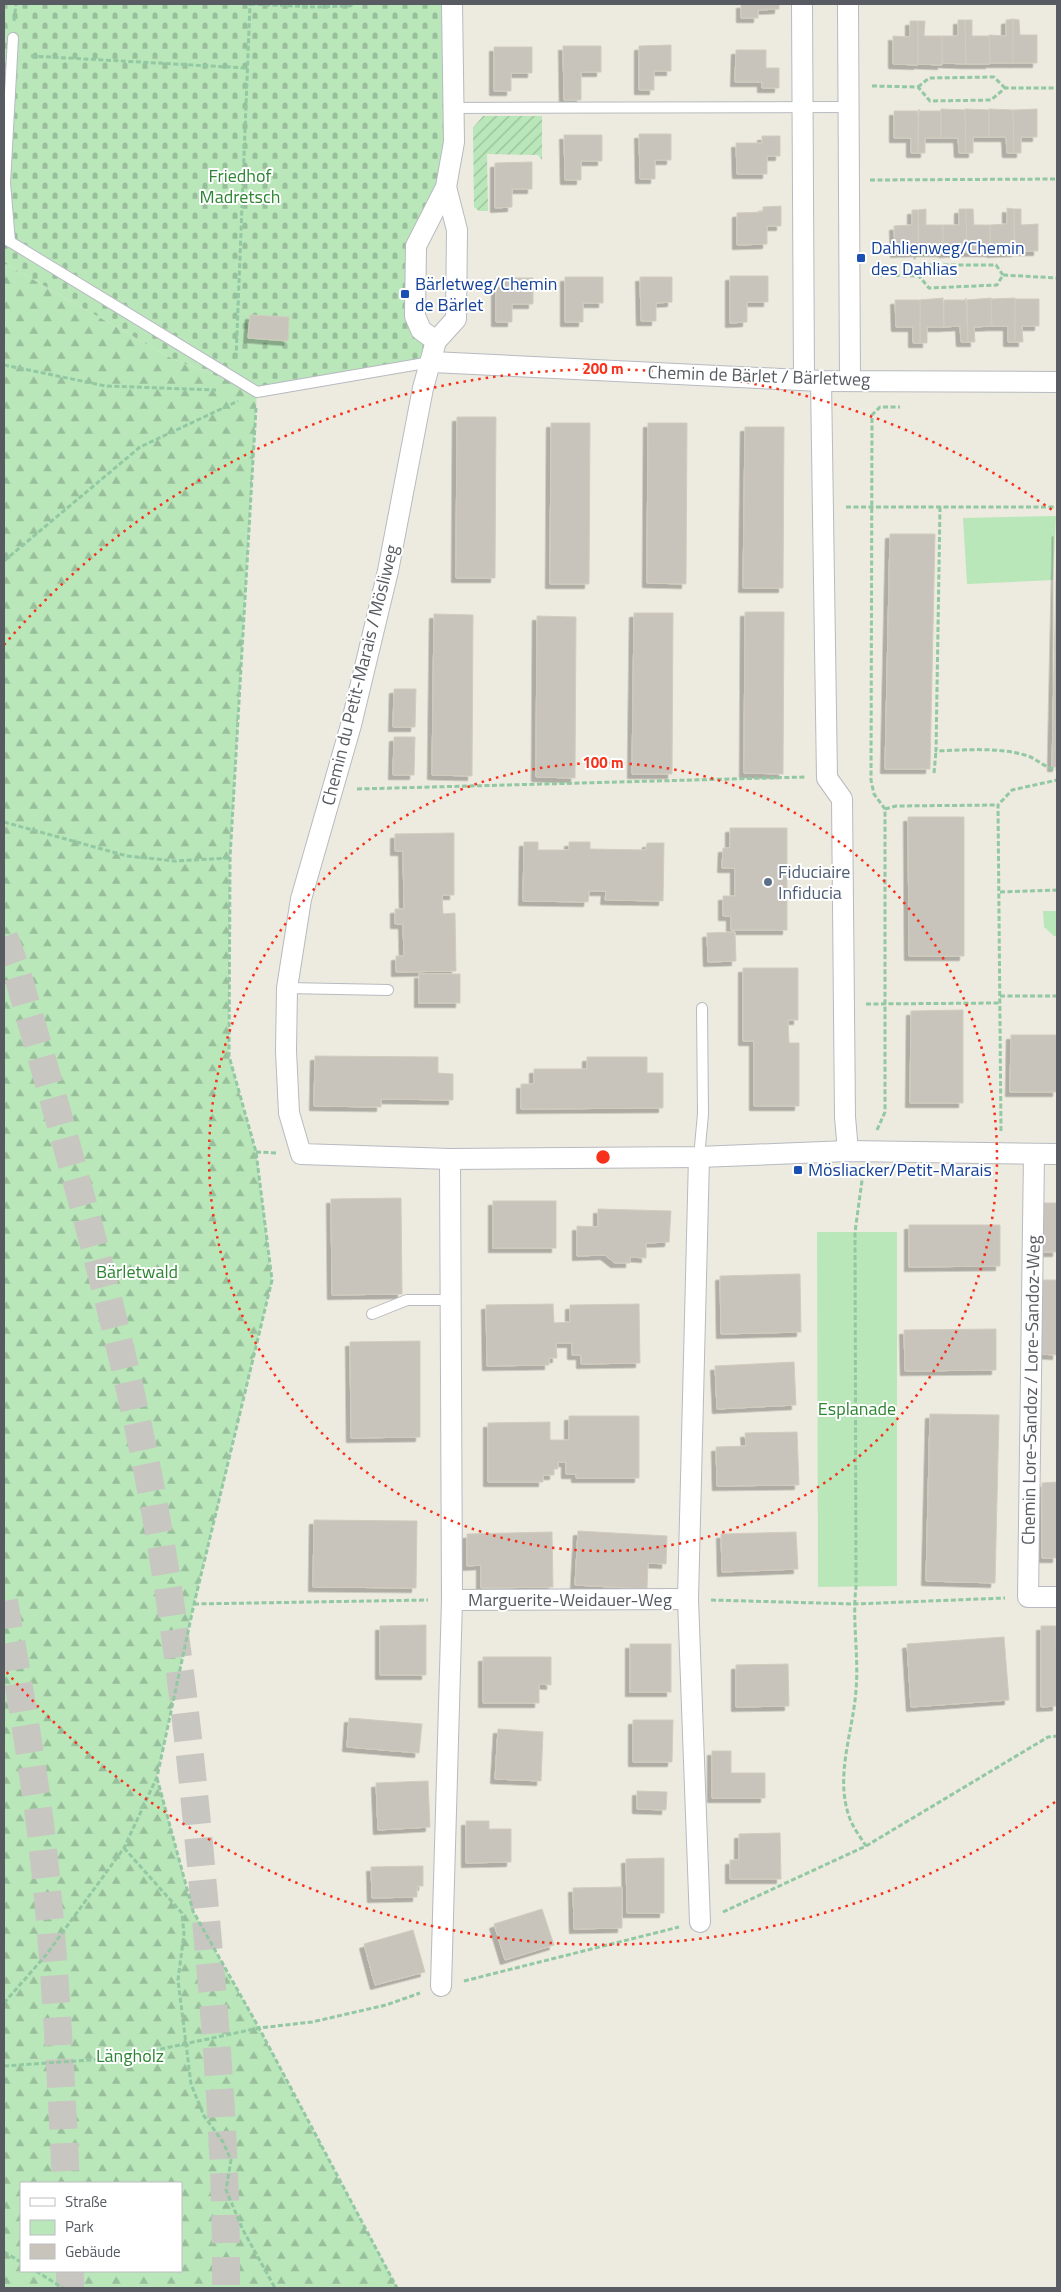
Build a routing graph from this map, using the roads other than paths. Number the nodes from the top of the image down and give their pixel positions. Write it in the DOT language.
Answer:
graph roads {
  1 [pos="452,4"];
  2 [pos="802,4"];
  3 [pos="848,4"];
  4 [pos="13,38"];
  5 [pos="802,106"];
  6 [pos="848,107"];
  7 [pos="453,108"];
  8 [pos="446,187"];
  9 [pos="7,240"];
  10 [pos="436,341"];
  11 [pos="432,362"];
  12 [pos="1056,378"];
  13 [pos="850,380"];
  14 [pos="812,381"];
  15 [pos="287,988"];
  16 [pos="388,990"];
  17 [pos="702,1008"];
  18 [pos="857,1152"];
  19 [pos="1034,1154"];
  20 [pos="1057,1154"];
  21 [pos="699,1157"];
  22 [pos="450,1159"];
  23 [pos="450,1300"];
  24 [pos="372,1314"];
  25 [pos="1057,1597"];
  26 [pos="688,1599"];
  27 [pos="452,1600"];
  28 [pos="700,1922"];
  29 [pos="441,1986"];
  1 -- 7 [label="street"];
  2 -- 5 [label="street"];
  3 -- 6 [label="street"];
  4 -- 9 [label="lane"];
  5 -- 6 [label="lane"];
  5 -- 7 [label="lane"];
  5 -- 14 [label="street"];
  6 -- 13 [label="street"];
  7 -- 8 [label="street"];
  8 -- 10 [label="street"];
  8 -- 10 [label="street"];
  9 -- 11 [label="lane"];
  10 -- 11 [label="street, Chemin du Petit-Marais / Mösliweg"];
  11 -- 14 [label="street, Chemin de Bärlet / Bärletweg"];
  11 -- 15 [label="street, Chemin du Petit-Marais / Mösliweg"];
  12 -- 13 [label="street, Chemin de Bärlet / Bärletweg"];
  13 -- 14 [label="street, Chemin de Bärlet / Bärletweg"];
  14 -- 18 [label="street"];
  15 -- 16 [label="lane"];
  15 -- 22 [label="street, Chemin du Petit-Marais / Mösliweg"];
  17 -- 21 [label="lane"];
  18 -- 19 [label="street"];
  18 -- 21 [label="street"];
  19 -- 20 [label="street"];
  19 -- 25 [label="street, Chemin Lore-Sandoz / Lore-Sandoz-Weg"];
  21 -- 22 [label="street"];
  21 -- 26 [label="street"];
  22 -- 23 [label="street"];
  23 -- 24 [label="lane"];
  23 -- 27 [label="street"];
  26 -- 27 [label="street, Marguerite-Weidauer-Weg"];
  26 -- 28 [label="street"];
  27 -- 29 [label="street"];
}
